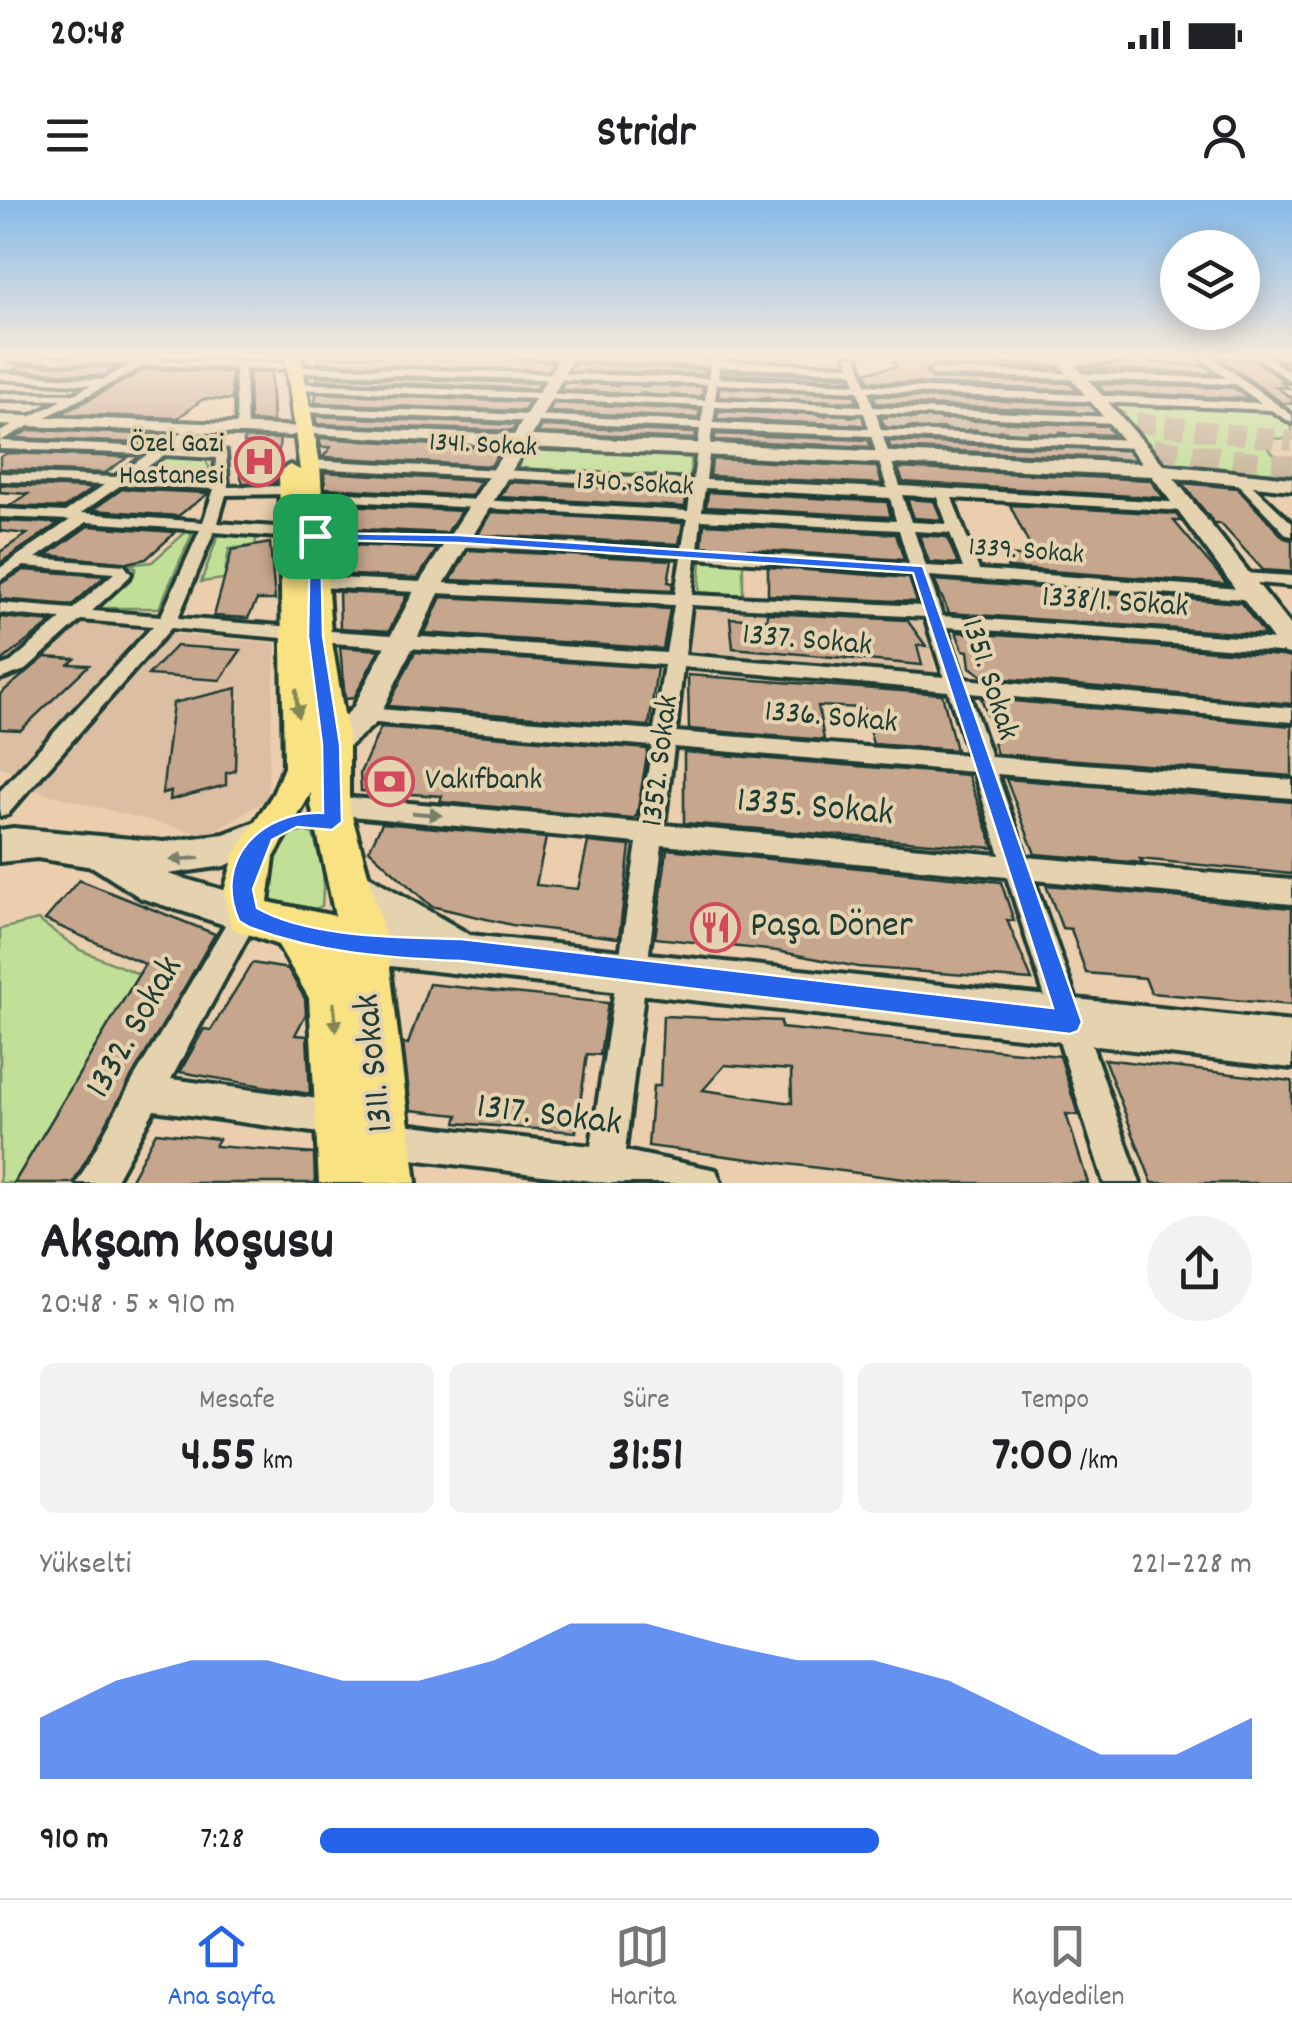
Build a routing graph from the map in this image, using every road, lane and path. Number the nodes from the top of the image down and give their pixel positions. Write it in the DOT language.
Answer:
graph roads {
  1 [pos="68,402"];
  2 [pos="242,402"];
  3 [pos="276,402"];
  4 [pos="295,402"];
  5 [pos="297,402"];
  6 [pos="351,402"];
  7 [pos="356,402"];
  8 [pos="410,402"];
  9 [pos="543,402"];
  10 [pos="711,402"];
  11 [pos="833,402"];
  12 [pos="867,402"];
  13 [pos="977,402"];
  14 [pos="1100,402"];
  15 [pos="1191,402"];
  16 [pos="1267,402"];
  17 [pos="1272,406"];
  18 [pos="1292,406"];
  19 [pos="870,410"];
  20 [pos="402,412"];
  21 [pos="984,413"];
  22 [pos="534,417"];
  23 [pos="0,420"];
  24 [pos="1115,420"];
  25 [pos="1292,420"];
  26 [pos="30,421"];
  27 [pos="708,424"];
  28 [pos="197,425"];
  29 [pos="243,428"];
  30 [pos="874,430"];
  31 [pos="994,436"];
  32 [pos="0,437"];
  33 [pos="520,443"];
  34 [pos="1136,444"];
  35 [pos="0,445"];
  36 [pos="163,450"];
  37 [pos="705,451"];
  38 [pos="186,452"];
  39 [pos="882,459"];
  40 [pos="310,464"];
  41 [pos="1158,470"];
  42 [pos="501,472"];
  43 [pos="0,477"];
  44 [pos="1240,478"];
  45 [pos="119,481"];
  46 [pos="699,484"];
  47 [pos="1292,484"];
  48 [pos="221,488"];
  49 [pos="893,492"];
  50 [pos="300,493"];
  51 [pos="943,493"];
  52 [pos="482,503"];
  53 [pos="1186,507"];
  54 [pos="0,512"];
  55 [pos="695,514"];
  56 [pos="76,516"];
  57 [pos="210,524"];
  58 [pos="904,527"];
  59 [pos="956,528"];
  60 [pos="1292,532"];
  61 [pos="302,534"];
  62 [pos="459,539"];
  63 [pos="689,552"];
  64 [pos="0,560"];
  65 [pos="20,561"];
  66 [pos="918,569"];
  67 [pos="973,574"];
  68 [pos="0,576"];
  69 [pos="1292,581"];
  70 [pos="316,582"];
  71 [pos="1248,587"];
  72 [pos="428,589"];
  73 [pos="683,602"];
  74 [pos="0,608"];
  75 [pos="76,614"];
  76 [pos="171,616"];
  77 [pos="933,617"];
  78 [pos="304,634"];
  79 [pos="401,642"];
  80 [pos="1292,646"];
  81 [pos="676,660"];
  82 [pos="9,669"];
  83 [pos="956,686"];
  84 [pos="365,715"];
  85 [pos="1292,715"];
  86 [pos="663,736"];
  87 [pos="331,744"];
  88 [pos="982,765"];
  89 [pos="1292,788"];
  90 [pos="4,793"];
  91 [pos="331,813"];
  92 [pos="653,832"];
  93 [pos="264,834"];
  94 [pos="0,846"];
  95 [pos="101,852"];
  96 [pos="1015,864"];
  97 [pos="350,882"];
  98 [pos="1292,892"];
  99 [pos="247,914"];
  100 [pos="294,931"];
  101 [pos="364,943"];
  102 [pos="461,950"];
  103 [pos="633,973"];
  104 [pos="1070,1022"];
  105 [pos="1292,1045"];
  106 [pos="144,1092"];
  107 [pos="372,1147"];
  108 [pos="606,1165"];
  109 [pos="95,1183"];
  110 [pos="348,1183"];
  111 [pos="703,1183"];
  112 [pos="1122,1183"];
  1 -- 26 [label="street"];
  2 -- 29 [label="street"];
  3 -- 29 [label="main road"];
  4 -- 50 [label="main road"];
  5 -- 40 [label="main road"];
  6 -- 33 [label="main road"];
  7 -- 20 [label="street"];
  8 -- 20 [label="street"];
  9 -- 22 [label="main road"];
  10 -- 27 [label="street, 1352. Sokak"];
  11 -- 19 [label="street"];
  12 -- 19 [label="street, 1351. Sokak"];
  13 -- 21 [label="street"];
  14 -- 24 [label="main road"];
  15 -- 17 [label="street"];
  16 -- 17 [label="street"];
  17 -- 18 [label="street"];
  17 -- 25 [label="street"];
  19 -- 21 [label="street"];
  19 -- 30 [label="street, 1351. Sokak"];
  20 -- 22 [label="street"];
  21 -- 24 [label="street"];
  21 -- 31 [label="street"];
  22 -- 27 [label="street"];
  22 -- 33 [label="main road"];
  23 -- 26 [label="main road"];
  24 -- 34 [label="main road"];
  26 -- 28 [label="main road"];
  26 -- 32 [label="street"];
  27 -- 30 [label="street"];
  27 -- 37 [label="street, 1352. Sokak"];
  28 -- 29 [label="main road"];
  28 -- 38 [label="street"];
  30 -- 31 [label="street"];
  30 -- 39 [label="street, 1351. Sokak"];
  31 -- 34 [label="street"];
  33 -- 37 [label="main road"];
  33 -- 42 [label="main road"];
  34 -- 41 [label="main road"];
  35 -- 36 [label="street"];
  36 -- 38 [label="street"];
  36 -- 45 [label="street"];
  37 -- 39 [label="main road"];
  37 -- 46 [label="street, 1352. Sokak"];
  38 -- 48 [label="street"];
  39 -- 41 [label="main road"];
  39 -- 49 [label="street, 1351. Sokak"];
  40 -- 42 [label="street, 1341. Sokak"];
  40 -- 50 [label="main road"];
  41 -- 44 [label="main road"];
  41 -- 53 [label="main road"];
  42 -- 46 [label="street, 1341. Sokak"];
  42 -- 52 [label="main road"];
  43 -- 45 [label="street, 1340. Sokak"];
  44 -- 47 [label="main road"];
  44 -- 60 [label="street"];
  45 -- 48 [label="street, 1340. Sokak"];
  45 -- 56 [label="street"];
  46 -- 49 [label="street, 1341. Sokak"];
  46 -- 55 [label="street, 1352. Sokak"];
  48 -- 50 [label="street, 1340. Sokak"];
  48 -- 57 [label="street"];
  49 -- 51 [label="street, 1341. Sokak"];
  49 -- 58 [label="street, 1351. Sokak"];
  50 -- 52 [label="street, 1340. Sokak"];
  50 -- 61 [label="main road"];
  51 -- 53 [label="street, 1341. Sokak"];
  51 -- 59 [label="street"];
  52 -- 55 [label="street, 1340. Sokak"];
  52 -- 62 [label="main road"];
  53 -- 71 [label="main road"];
  54 -- 56 [label="street, 1339. Sokak"];
  55 -- 58 [label="street, 1340. Sokak"];
  55 -- 63 [label="street, 1352. Sokak"];
  56 -- 57 [label="street, 1339. Sokak"];
  56 -- 65 [label="street"];
  57 -- 61 [label="street, 1339. Sokak"];
  57 -- 76 [label="street"];
  58 -- 59 [label="street, 1340. Sokak"];
  58 -- 66 [label="street, 1351. Sokak"];
  59 -- 67 [label="street"];
  61 -- 62 [label="street, 1339. Sokak"];
  61 -- 70 [label="main road"];
  61 -- 78 [label="main road"];
  62 -- 63 [label="street, 1339. Sokak"];
  62 -- 72 [label="main road"];
  63 -- 66 [label="street, 1339. Sokak"];
  63 -- 73 [label="street, 1352. Sokak"];
  64 -- 65 [label="street"];
  65 -- 68 [label="street"];
  65 -- 75 [label="street"];
  66 -- 67 [label="street, 1339. Sokak"];
  66 -- 77 [label="street, 1351. Sokak"];
  67 -- 71 [label="street, 1339. Sokak"];
  69 -- 71 [label="street, 1339. Sokak"];
  70 -- 72 [label="street, 1338/1. Sokak"];
  70 -- 78 [label="main road"];
  71 -- 80 [label="main road"];
  72 -- 73 [label="street, 1338/1. Sokak"];
  72 -- 79 [label="main road"];
  73 -- 77 [label="street, 1338/1. Sokak"];
  73 -- 81 [label="street, 1352. Sokak"];
  74 -- 75 [label="street, 1337. Sokak"];
  75 -- 76 [label="street, 1337. Sokak"];
  75 -- 82 [label="street"];
  76 -- 78 [label="street, 1337. Sokak"];
  76 -- 90 [label="street"];
  77 -- 80 [label="street, 1338/1. Sokak"];
  77 -- 83 [label="street, 1351. Sokak"];
  78 -- 79 [label="street, 1337. Sokak"];
  78 -- 87 [label="main road, 1311. Sokak"];
  78 -- 93 [label="main road, one-way"];
  79 -- 81 [label="street, 1337. Sokak"];
  79 -- 84 [label="main road"];
  81 -- 83 [label="street, 1337. Sokak"];
  81 -- 86 [label="street, 1352. Sokak"];
  83 -- 85 [label="street, 1337. Sokak"];
  83 -- 88 [label="street, 1351. Sokak"];
  84 -- 86 [label="street, 1336. Sokak"];
  84 -- 87 [label="main road"];
  86 -- 88 [label="street, 1336. Sokak"];
  86 -- 92 [label="street, 1352. Sokak"];
  87 -- 91 [label="main road, 1311. Sokak"];
  88 -- 89 [label="street, 1336. Sokak"];
  88 -- 96 [label="street, 1351. Sokak"];
  91 -- 92 [label="street, 1335. Sokak, one-way"];
  91 -- 93 [label="main road"];
  91 -- 97 [label="main road, 1311. Sokak"];
  92 -- 96 [label="street, 1335. Sokak"];
  92 -- 103 [label="street, 1352. Sokak"];
  93 -- 95 [label="main road, one-way"];
  93 -- 99 [label="main road"];
  94 -- 95 [label="main road"];
  95 -- 99 [label="main road"];
  96 -- 98 [label="street, 1335. Sokak"];
  96 -- 104 [label="street, 1351. Sokak"];
  97 -- 101 [label="main road, 1311. Sokak"];
  97 -- 102 [label="main road"];
  99 -- 100 [label="main road"];
  99 -- 106 [label="street, 1332. Sokak"];
  100 -- 101 [label="main road"];
  100 -- 107 [label="main road, 1311. Sokak, one-way"];
  101 -- 102 [label="main road"];
  101 -- 107 [label="main road, 1311. Sokak"];
  102 -- 103 [label="main road"];
  103 -- 104 [label="main road"];
  103 -- 108 [label="street, 1352. Sokak"];
  104 -- 105 [label="main road"];
  104 -- 112 [label="street, 1351. Sokak"];
  106 -- 107 [label="street, 1317. Sokak"];
  106 -- 109 [label="street, 1332. Sokak"];
  107 -- 108 [label="street, 1317. Sokak"];
  107 -- 110 [label="main road, 1311. Sokak"];
  108 -- 111 [label="street, 1317. Sokak"];
}
